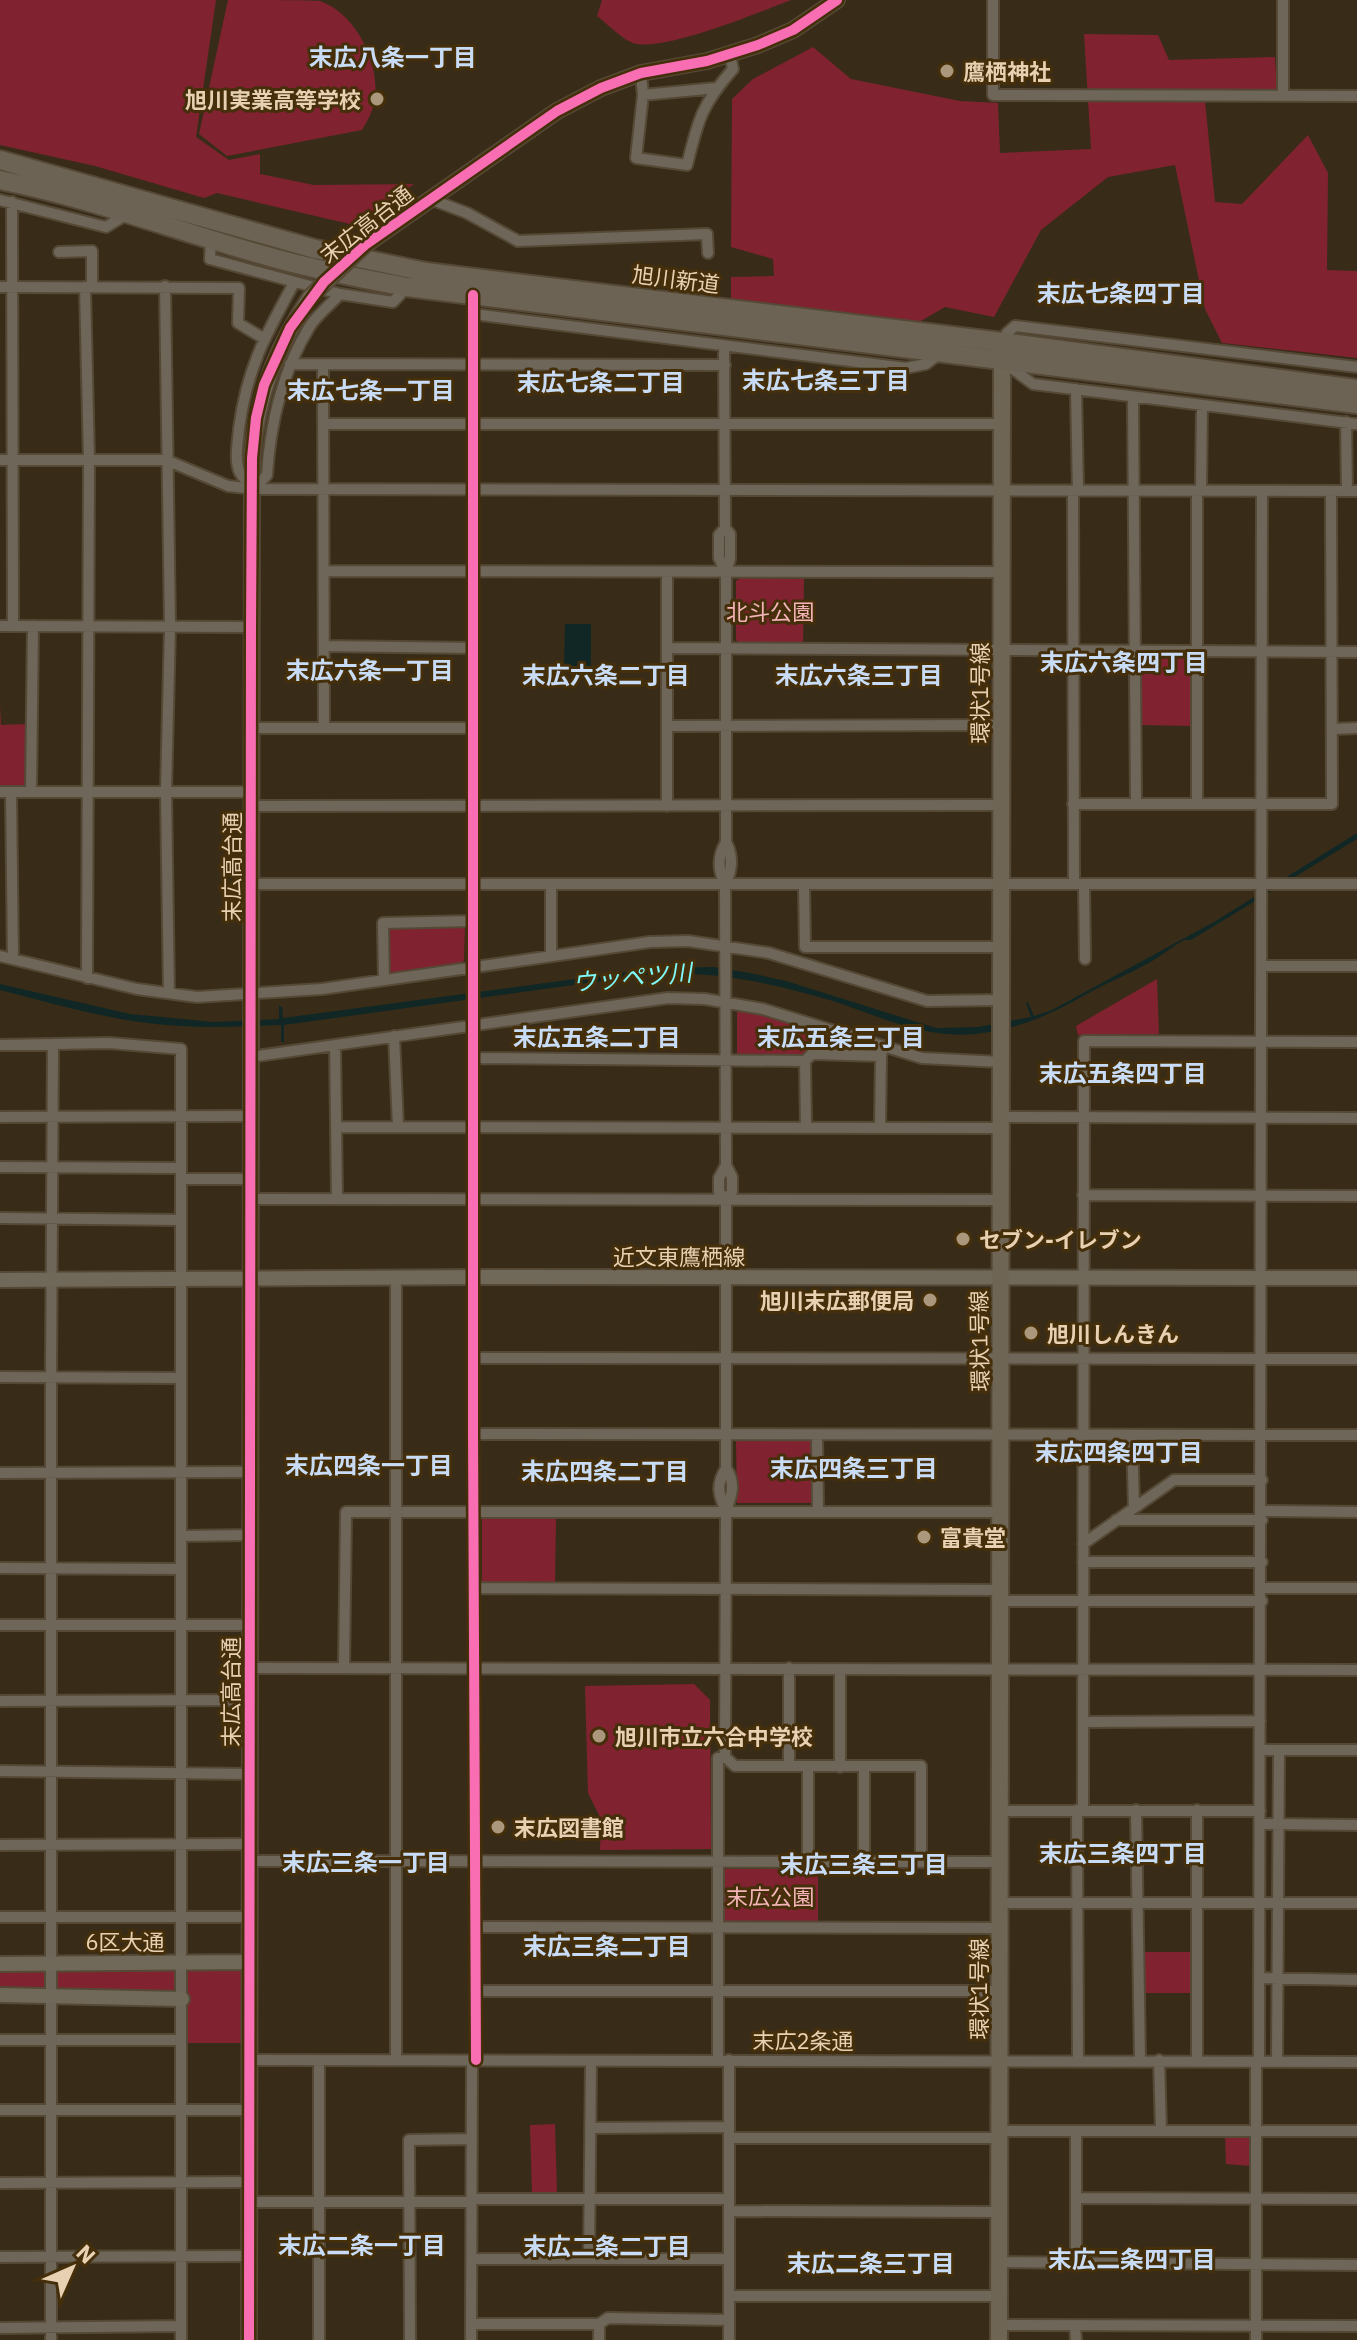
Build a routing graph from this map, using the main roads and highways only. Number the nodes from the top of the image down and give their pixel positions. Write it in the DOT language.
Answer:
graph roads {
  1 [pos="0,160"];
  2 [pos="0,180"];
  3 [pos="1002,351"];
  4 [pos="1357,389"];
  5 [pos="1357,404"];
  6 [pos="999,2333"];
  1 -- 3 [label="highway, 旭川新道"];
  2 -- 3 [label="highway, 旭川新道"];
  3 -- 4 [label="highway, 旭川新道"];
  3 -- 5 [label="highway, 旭川新道"];
  3 -- 6 [label="main road, 環状1号線"];
}
